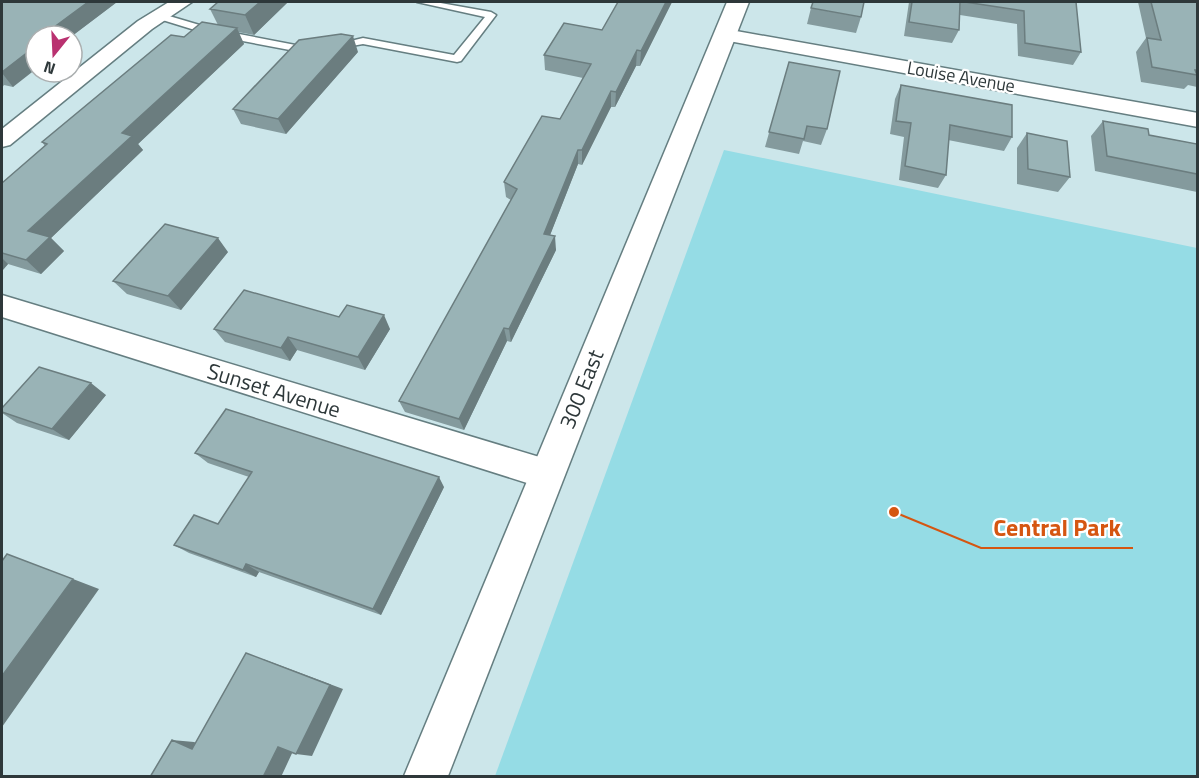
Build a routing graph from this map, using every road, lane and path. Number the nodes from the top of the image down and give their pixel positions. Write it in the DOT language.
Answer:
graph roads {
  1 [pos="182,2"];
  2 [pos="422,2"];
  3 [pos="738,2"];
  4 [pos="159,16"];
  5 [pos="725,35"];
  6 [pos="1197,120"];
  7 [pos="2,140"];
  8 [pos="2,306"];
  9 [pos="546,474"];
  10 [pos="426,777"];
  1 -- 4 [label="street"];
  2 -- 4 [label="lane"];
  3 -- 5 [label="street, 300 East"];
  4 -- 7 [label="street"];
  5 -- 6 [label="street, Louise Avenue"];
  5 -- 9 [label="street, 300 East"];
  8 -- 9 [label="street, Sunset Avenue"];
  9 -- 10 [label="street, 300 East"];
}
